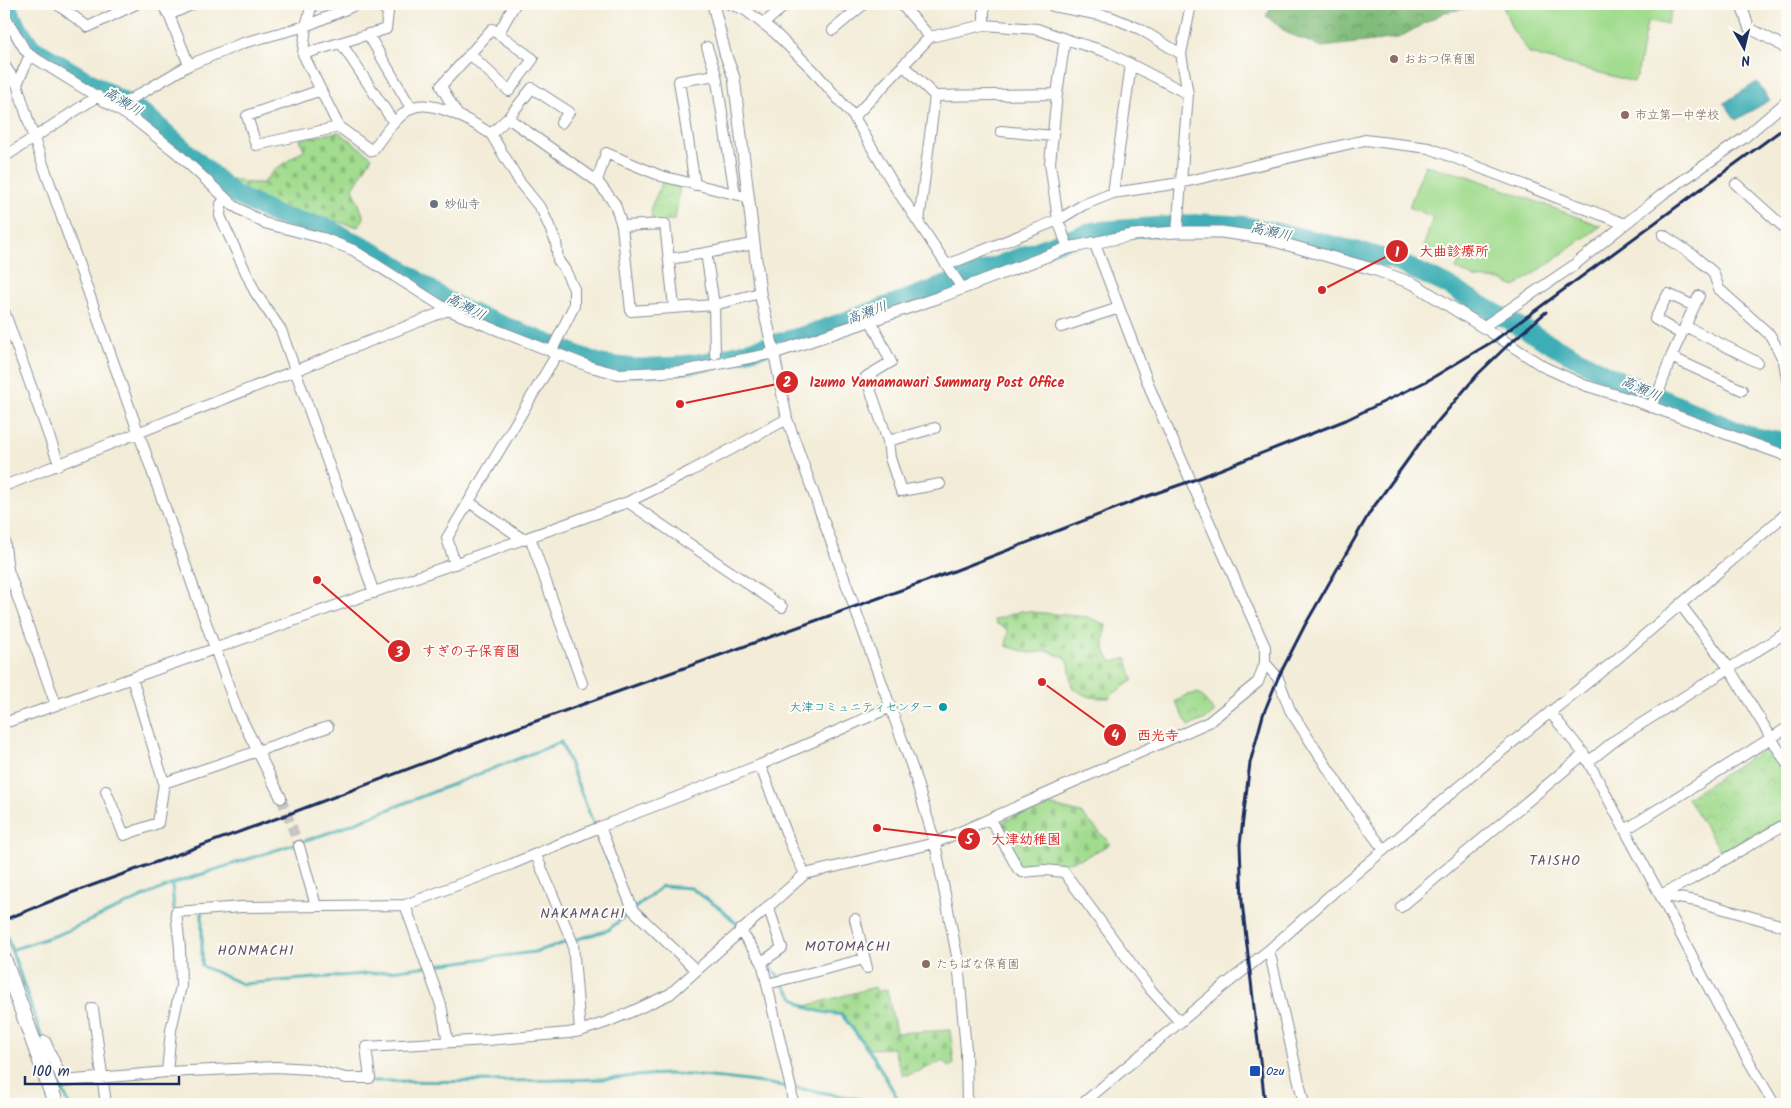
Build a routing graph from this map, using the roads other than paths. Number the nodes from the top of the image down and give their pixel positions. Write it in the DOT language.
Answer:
graph roads {
  1 [pos="57,4"];
  2 [pos="136,4"];
  3 [pos="162,4"];
  4 [pos="193,4"];
  5 [pos="303,4"];
  6 [pos="312,4"];
  7 [pos="358,4"];
  8 [pos="378,4"];
  9 [pos="515,4"];
  10 [pos="713,4"];
  11 [pos="729,4"];
  12 [pos="787,4"];
  13 [pos="864,4"];
  14 [pos="901,4"];
  15 [pos="984,4"];
  16 [pos="1191,4"];
  17 [pos="1741,4"];
  18 [pos="1053,6"];
  19 [pos="4,14"];
  20 [pos="169,14"];
  21 [pos="308,21"];
  22 [pos="763,24"];
  23 [pos="984,25"];
  24 [pos="833,30"];
  25 [pos="368,34"];
  26 [pos="498,34"];
  27 [pos="930,37"];
  28 [pos="1065,39"];
  29 [pos="341,42"];
  30 [pos="707,47"];
  31 [pos="1787,50"];
  32 [pos="303,54"];
  33 [pos="470,54"];
  34 [pos="1181,54"];
  35 [pos="30,55"];
  36 [pos="1131,64"];
  37 [pos="190,65"];
  38 [pos="903,65"];
  39 [pos="4,66"];
  40 [pos="716,75"];
  41 [pos="17,84"];
  42 [pos="321,90"];
  43 [pos="1057,94"];
  44 [pos="1188,94"];
  45 [pos="98,96"];
  46 [pos="935,96"];
  47 [pos="1787,101"];
  48 [pos="116,108"];
  49 [pos="411,108"];
  50 [pos="457,115"];
  51 [pos="854,117"];
  52 [pos="508,118"];
  53 [pos="394,123"];
  54 [pos="561,123"];
  55 [pos="339,127"];
  56 [pos="1001,131"];
  57 [pos="491,134"];
  58 [pos="1053,136"];
  59 [pos="34,139"];
  60 [pos="4,157"];
  61 [pos="597,181"];
  62 [pos="1180,183"];
  63 [pos="1736,184"];
  64 [pos="695,185"];
  65 [pos="736,194"];
  66 [pos="1113,194"];
  67 [pos="747,198"];
  68 [pos="225,199"];
  69 [pos="1058,220"];
  70 [pos="919,222"];
  71 [pos="1625,224"];
  72 [pos="622,226"];
  73 [pos="1787,230"];
  74 [pos="1177,232"];
  75 [pos="1663,235"];
  76 [pos="1094,242"];
  77 [pos="753,244"];
  78 [pos="1068,248"];
  79 [pos="706,253"];
  80 [pos="669,259"];
  81 [pos="947,265"];
  82 [pos="962,288"];
  83 [pos="760,293"];
  84 [pos="1699,296"];
  85 [pos="714,305"];
  86 [pos="1694,306"];
  87 [pos="674,307"];
  88 [pos="1119,308"];
  89 [pos="448,310"];
  90 [pos="4,311"];
  91 [pos="871,321"];
  92 [pos="1061,327"];
  93 [pos="1483,327"];
  94 [pos="1683,330"];
  95 [pos="554,353"];
  96 [pos="774,353"];
  97 [pos="715,354"];
  98 [pos="1671,357"];
  99 [pos="1757,362"];
  100 [pos="295,370"];
  101 [pos="1787,379"];
  102 [pos="1742,390"];
  103 [pos="1650,407"];
  104 [pos="786,419"];
  105 [pos="935,428"];
  106 [pos="138,434"];
  107 [pos="888,441"];
  108 [pos="1787,456"];
  109 [pos="59,464"];
  110 [pos="940,484"];
  111 [pos="4,486"];
  112 [pos="469,502"];
  113 [pos="628,502"];
  114 [pos="1787,513"];
  115 [pos="4,538"];
  116 [pos="527,538"];
  117 [pos="455,564"];
  118 [pos="374,593"];
  119 [pos="1680,604"];
  120 [pos="782,607"];
  121 [pos="1787,632"];
  122 [pos="216,649"];
  123 [pos="1265,663"];
  124 [pos="1729,668"];
  125 [pos="132,678"];
  126 [pos="582,683"];
  127 [pos="56,705"];
  128 [pos="891,707"];
  129 [pos="1550,712"];
  130 [pos="4,723"];
  131 [pos="328,727"];
  132 [pos="1787,728"];
  133 [pos="1772,738"];
  134 [pos="258,752"];
  135 [pos="1586,758"];
  136 [pos="1787,764"];
  137 [pos="760,765"];
  138 [pos="164,782"];
  139 [pos="106,790"];
  140 [pos="281,798"];
  141 [pos="990,820"];
  142 [pos="1787,823"];
  143 [pos="600,827"];
  144 [pos="1625,830"];
  145 [pos="935,843"];
  146 [pos="299,846"];
  147 [pos="1384,850"];
  148 [pos="536,855"];
  149 [pos="805,874"];
  150 [pos="1660,895"];
  151 [pos="404,904"];
  152 [pos="316,906"];
  153 [pos="768,906"];
  154 [pos="1401,908"];
  155 [pos="855,919"];
  156 [pos="1785,924"];
  157 [pos="740,930"];
  158 [pos="1269,950"];
  159 [pos="4,960"];
  160 [pos="762,962"];
  161 [pos="696,970"];
  162 [pos="767,984"];
  163 [pos="93,1009"];
  164 [pos="1180,1022"];
  165 [pos="580,1031"];
  166 [pos="45,1041"];
  167 [pos="448,1042"];
  168 [pos="167,1072"];
  169 [pos="103,1078"];
  170 [pos="56,1104"];
  171 [pos="106,1104"];
  172 [pos="793,1104"];
  173 [pos="967,1104"];
  174 [pos="1082,1104"];
  175 [pos="1304,1104"];
  176 [pos="1774,1104"];
  1 -- 2 [label="street"];
  3 -- 20 [label="street"];
  4 -- 20 [label="street"];
  5 -- 21 [label="street"];
  6 -- 21 [label="street"];
  7 -- 21 [label="street"];
  8 -- 25 [label="street"];
  9 -- 26 [label="street"];
  10 -- 67 [label="street"];
  11 -- 22 [label="street"];
  12 -- 22 [label="street"];
  13 -- 24 [label="street"];
  14 -- 27 [label="street"];
  15 -- 23 [label="street"];
  16 -- 34 [label="street"];
  17 -- 31 [label="street"];
  18 -- 34 [label="street"];
  19 -- 35 [label="street"];
  20 -- 37 [label="street"];
  21 -- 32 [label="street"];
  21 -- 37 [label="street"];
  22 -- 51 [label="street"];
  23 -- 27 [label="street"];
  23 -- 28 [label="street"];
  25 -- 29 [label="street"];
  25 -- 49 [label="street"];
  26 -- 33 [label="street"];
  26 -- 33 [label="street"];
  27 -- 38 [label="street"];
  28 -- 36 [label="street"];
  28 -- 43 [label="street"];
  29 -- 32 [label="street"];
  29 -- 53 [label="street"];
  30 -- 40 [label="street"];
  32 -- 42 [label="street"];
  33 -- 50 [label="street"];
  34 -- 44 [label="street"];
  35 -- 41 [label="street"];
  35 -- 45 [label="street"];
  36 -- 44 [label="street"];
  36 -- 66 [label="street"];
  37 -- 48 [label="street"];
  38 -- 46 [label="street"];
  38 -- 51 [label="street"];
  39 -- 41 [label="street"];
  40 -- 64 [label="street"];
  40 -- 65 [label="street"];
  41 -- 59 [label="street"];
  42 -- 55 [label="street"];
  42 -- 55 [label="street"];
  43 -- 46 [label="street"];
  43 -- 58 [label="street"];
  44 -- 62 [label="street"];
  45 -- 48 [label="street"];
  45 -- 59 [label="street"];
  46 -- 70 [label="street"];
  47 -- 71 [label="street"];
  48 -- 68 [label="street"];
  49 -- 50 [label="street"];
  49 -- 53 [label="street"];
  50 -- 57 [label="street"];
  51 -- 70 [label="street"];
  52 -- 54 [label="street"];
  52 -- 57 [label="street"];
  52 -- 61 [label="street"];
  53 -- 55 [label="street"];
  56 -- 58 [label="street"];
  57 -- 95 [label="street"];
  58 -- 69 [label="street"];
  59 -- 60 [label="street"];
  59 -- 106 [label="street"];
  61 -- 64 [label="street"];
  61 -- 72 [label="street"];
  62 -- 66 [label="street"];
  62 -- 71 [label="street"];
  62 -- 74 [label="street"];
  63 -- 73 [label="street"];
  64 -- 65 [label="street"];
  65 -- 67 [label="street"];
  66 -- 69 [label="street"];
  67 -- 77 [label="street"];
  68 -- 89 [label="street"];
  68 -- 100 [label="street"];
  69 -- 78 [label="street"];
  69 -- 81 [label="street"];
  70 -- 81 [label="street"];
  71 -- 93 [label="street"];
  72 -- 80 [label="street"];
  72 -- 87 [label="street"];
  74 -- 76 [label="street"];
  74 -- 93 [label="street"];
  75 -- 101 [label="street"];
  76 -- 78 [label="street"];
  76 -- 88 [label="street"];
  77 -- 79 [label="street"];
  77 -- 83 [label="street"];
  78 -- 82 [label="street"];
  79 -- 80 [label="street"];
  79 -- 85 [label="street"];
  80 -- 87 [label="street"];
  81 -- 82 [label="street"];
  82 -- 91 [label="street"];
  83 -- 85 [label="street"];
  83 -- 96 [label="street"];
  84 -- 86 [label="street"];
  85 -- 87 [label="street"];
  85 -- 97 [label="street"];
  86 -- 94 [label="street"];
  86 -- 94 [label="street"];
  88 -- 92 [label="street"];
  88 -- 123 [label="street"];
  89 -- 95 [label="street"];
  89 -- 100 [label="street"];
  90 -- 109 [label="street"];
  91 -- 96 [label="street"];
  91 -- 107 [label="street"];
  93 -- 103 [label="street"];
  94 -- 98 [label="street"];
  94 -- 99 [label="street"];
  95 -- 96 [label="street"];
  95 -- 112 [label="street"];
  96 -- 104 [label="street"];
  98 -- 102 [label="street"];
  98 -- 103 [label="street"];
  100 -- 106 [label="street"];
  100 -- 118 [label="street"];
  103 -- 108 [label="street"];
  104 -- 113 [label="street"];
  104 -- 128 [label="street"];
  105 -- 107 [label="street"];
  106 -- 109 [label="street"];
  106 -- 122 [label="street"];
  107 -- 110 [label="street"];
  109 -- 111 [label="street"];
  112 -- 116 [label="street"];
  112 -- 117 [label="street"];
  113 -- 116 [label="street"];
  113 -- 120 [label="street"];
  114 -- 119 [label="street"];
  115 -- 127 [label="street"];
  116 -- 117 [label="street"];
  116 -- 126 [label="street"];
  117 -- 118 [label="street"];
  118 -- 122 [label="street"];
  119 -- 124 [label="street"];
  119 -- 129 [label="street"];
  121 -- 124 [label="street"];
  122 -- 125 [label="street"];
  122 -- 134 [label="street"];
  123 -- 141 [label="street"];
  123 -- 147 [label="street"];
  124 -- 133 [label="street"];
  124 -- 135 [label="street"];
  125 -- 127 [label="street"];
  125 -- 138 [label="street"];
  127 -- 130 [label="street"];
  128 -- 137 [label="street"];
  128 -- 145 [label="street"];
  129 -- 135 [label="street"];
  129 -- 147 [label="street"];
  131 -- 134 [label="street"];
  132 -- 133 [label="street"];
  133 -- 136 [label="street"];
  133 -- 144 [label="street"];
  134 -- 138 [label="street"];
  134 -- 140 [label="street"];
  135 -- 144 [label="street"];
  135 -- 154 [label="street"];
  137 -- 143 [label="street"];
  137 -- 149 [label="street"];
  138 -- 139 [label="street"];
  141 -- 145 [label="street"];
  141 -- 164 [label="street"];
  142 -- 150 [label="street"];
  143 -- 148 [label="street"];
  143 -- 161 [label="street"];
  144 -- 150 [label="street"];
  145 -- 149 [label="street"];
  145 -- 173 [label="street"];
  146 -- 152 [label="street"];
  147 -- 158 [label="street"];
  148 -- 151 [label="street"];
  148 -- 165 [label="street"];
  149 -- 153 [label="street"];
  150 -- 156 [label="street"];
  150 -- 176 [label="street"];
  151 -- 152 [label="street"];
  151 -- 167 [label="street"];
  152 -- 168 [label="street"];
  153 -- 157 [label="street"];
  153 -- 160 [label="street"];
  155 -- 162 [label="street"];
  157 -- 160 [label="street"];
  157 -- 161 [label="street"];
  158 -- 164 [label="street"];
  158 -- 175 [label="street"];
  159 -- 170 [label="main road"];
  160 -- 162 [label="street"];
  161 -- 165 [label="street"];
  162 -- 172 [label="street"];
  163 -- 169 [label="street"];
  164 -- 174 [label="street"];
  165 -- 167 [label="street"];
  166 -- 169 [label="street"];
  167 -- 168 [label="street"];
  168 -- 169 [label="street"];
  169 -- 171 [label="street"];
}
